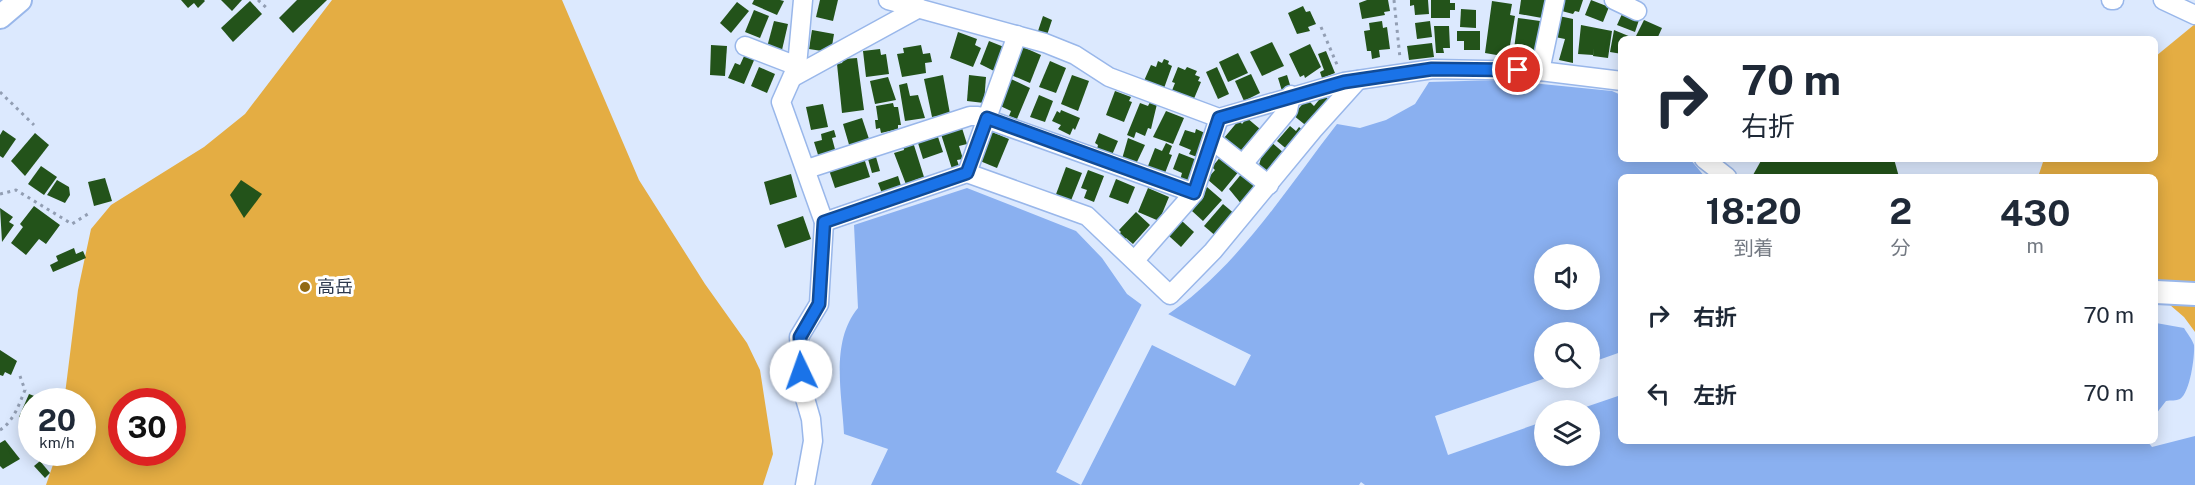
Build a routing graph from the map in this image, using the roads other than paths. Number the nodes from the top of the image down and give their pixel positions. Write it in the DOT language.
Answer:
graph roads {
  1 [pos="20,0"];
  2 [pos="803,0"];
  3 [pos="888,0"];
  4 [pos="1555,0"];
  5 [pos="1614,0"];
  6 [pos="2163,0"];
  7 [pos="919,8"];
  8 [pos="1637,11"];
  9 [pos="2195,15"];
  10 [pos="0,17"];
  11 [pos="1017,35"];
  12 [pos="745,46"];
  13 [pos="1540,70"];
  14 [pos="795,72"];
  15 [pos="1618,80"];
  16 [pos="1351,81"];
  17 [pos="1291,95"];
  18 [pos="987,118"];
  19 [pos="1219,118"];
  20 [pos="1213,141"];
  21 [pos="1708,162"];
  22 [pos="1244,164"];
  23 [pos="807,169"];
  24 [pos="967,173"];
  25 [pos="1723,174"];
  26 [pos="1269,185"];
  27 [pos="1194,193"];
  28 [pos="824,222"];
  29 [pos="1135,260"];
  30 [pos="2158,292"];
  31 [pos="2195,294"];
  32 [pos="806,485"];
  1 -- 10 [label="street"];
  2 -- 14 [label="street"];
  3 -- 7 [label="street"];
  4 -- 13 [label="street"];
  5 -- 8 [label="street"];
  6 -- 9 [label="street"];
  7 -- 11 [label="street"];
  7 -- 14 [label="street"];
  11 -- 18 [label="street"];
  11 -- 19 [label="street"];
  12 -- 14 [label="street"];
  13 -- 15 [label="street"];
  13 -- 16 [label="street"];
  14 -- 23 [label="street"];
  16 -- 17 [label="street"];
  16 -- 26 [label="street"];
  17 -- 19 [label="street"];
  17 -- 22 [label="street"];
  18 -- 23 [label="street"];
  18 -- 24 [label="street"];
  18 -- 27 [label="street"];
  19 -- 20 [label="street"];
  20 -- 22 [label="street"];
  20 -- 27 [label="street"];
  21 -- 25 [label="street"];
  22 -- 26 [label="street"];
  23 -- 28 [label="street"];
  24 -- 28 [label="street"];
  24 -- 29 [label="street"];
  26 -- 29 [label="street"];
  27 -- 29 [label="street"];
  28 -- 32 [label="street"];
  30 -- 31 [label="street"];
}
